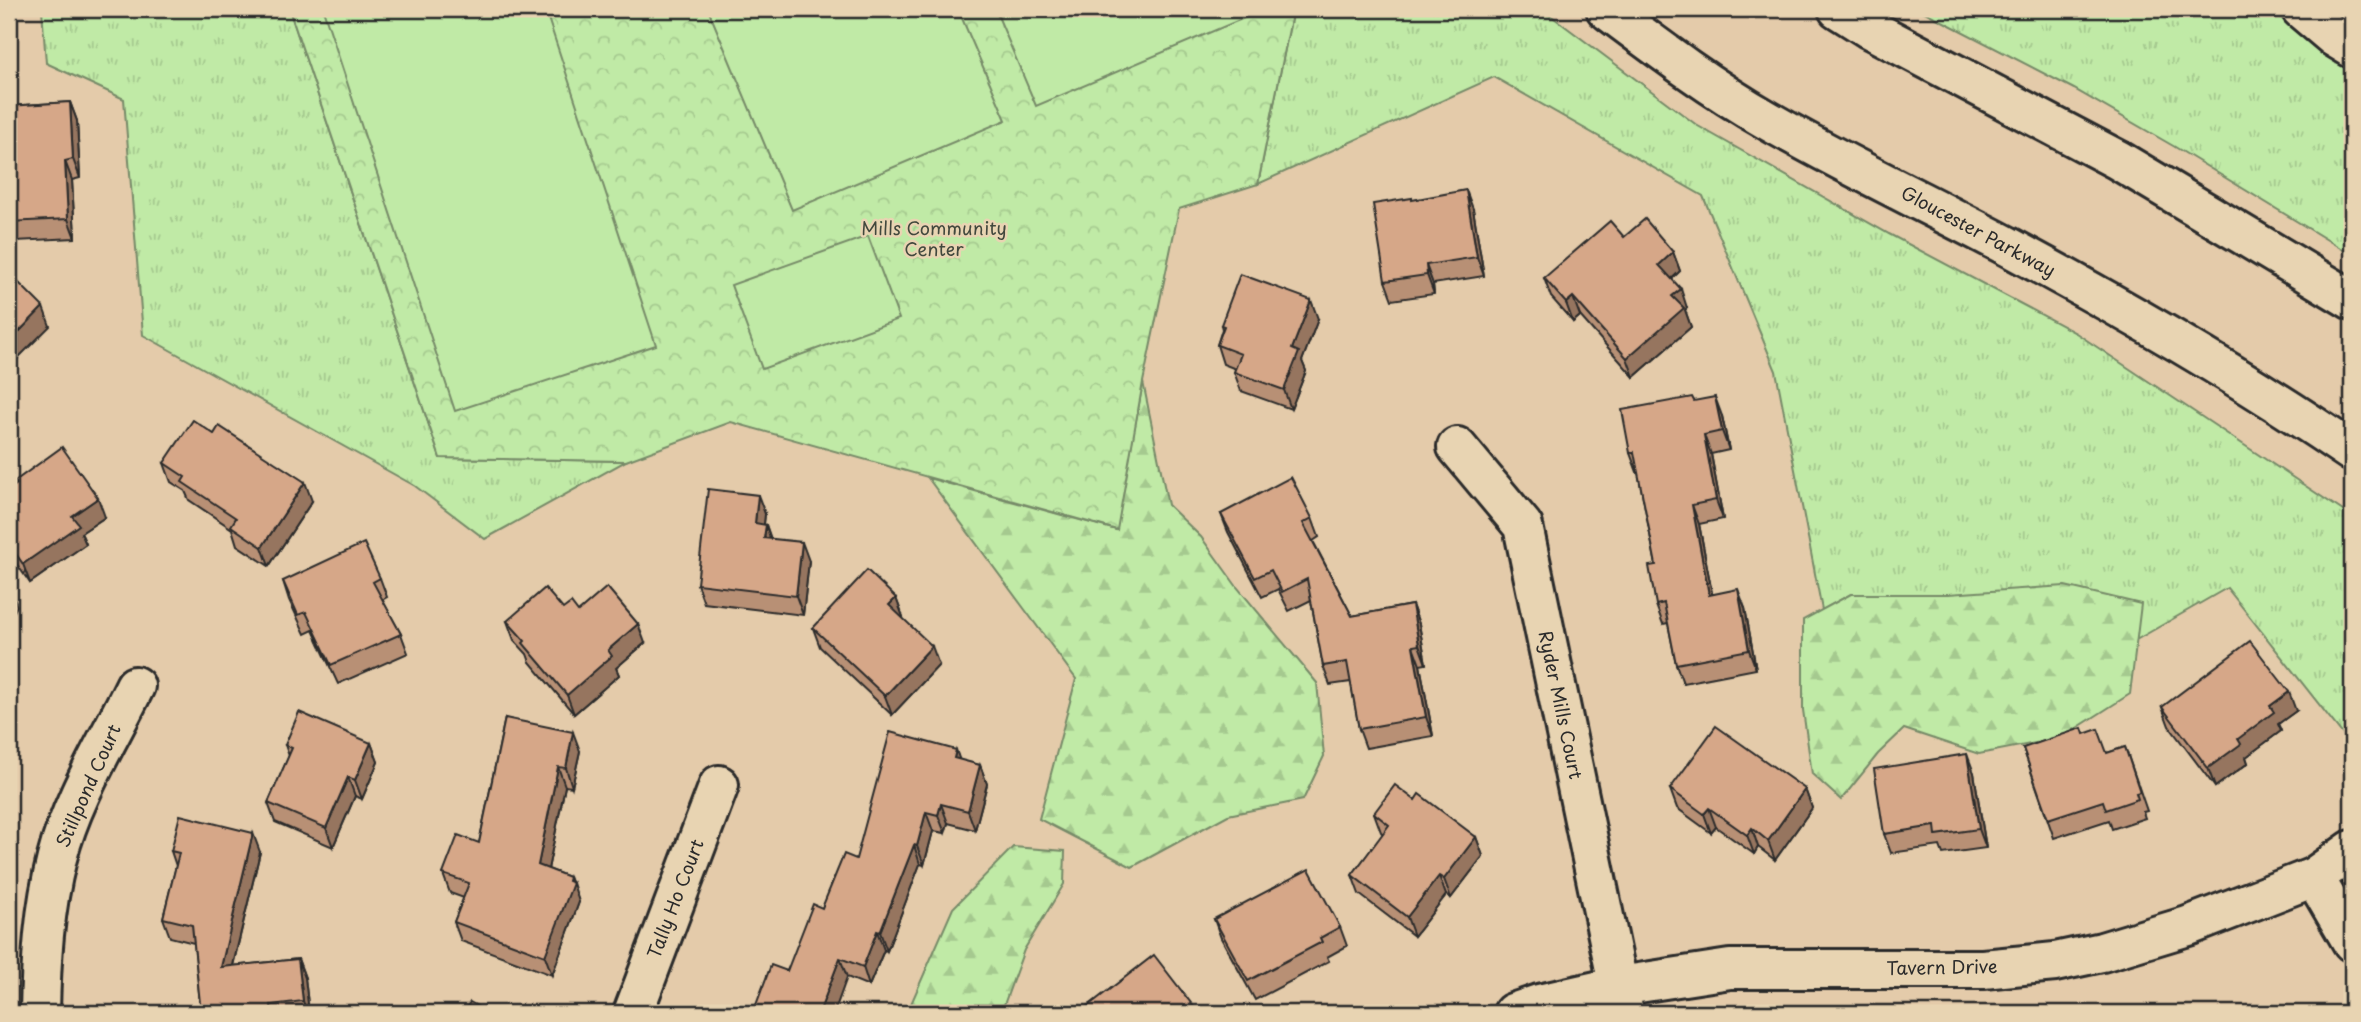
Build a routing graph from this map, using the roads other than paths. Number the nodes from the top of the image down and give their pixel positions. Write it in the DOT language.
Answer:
graph roads {
  1 [pos="1606,9"];
  2 [pos="1838,9"];
  3 [pos="2301,9"];
  4 [pos="2352,48"];
  5 [pos="2352,300"];
  6 [pos="1457,447"];
  7 [pos="2352,452"];
  8 [pos="135,686"];
  9 [pos="719,785"];
  10 [pos="2352,850"];
  11 [pos="2314,877"];
  12 [pos="2352,942"];
  13 [pos="1621,1000"];
  14 [pos="40,1013"];
  15 [pos="633,1013"];
  16 [pos="1513,1013"];
  1 -- 7 [label="street, Gloucester Parkway"];
  2 -- 5 [label="street"];
  3 -- 4 [label="street"];
  6 -- 13 [label="street, Ryder Mills Court"];
  8 -- 14 [label="street, Stillpond Court"];
  9 -- 15 [label="street, Tally Ho Court"];
  10 -- 11 [label="street, Tavern Drive"];
  11 -- 12 [label="street"];
  11 -- 13 [label="street, Tavern Drive"];
  13 -- 16 [label="street, Tavern Drive"];
}
